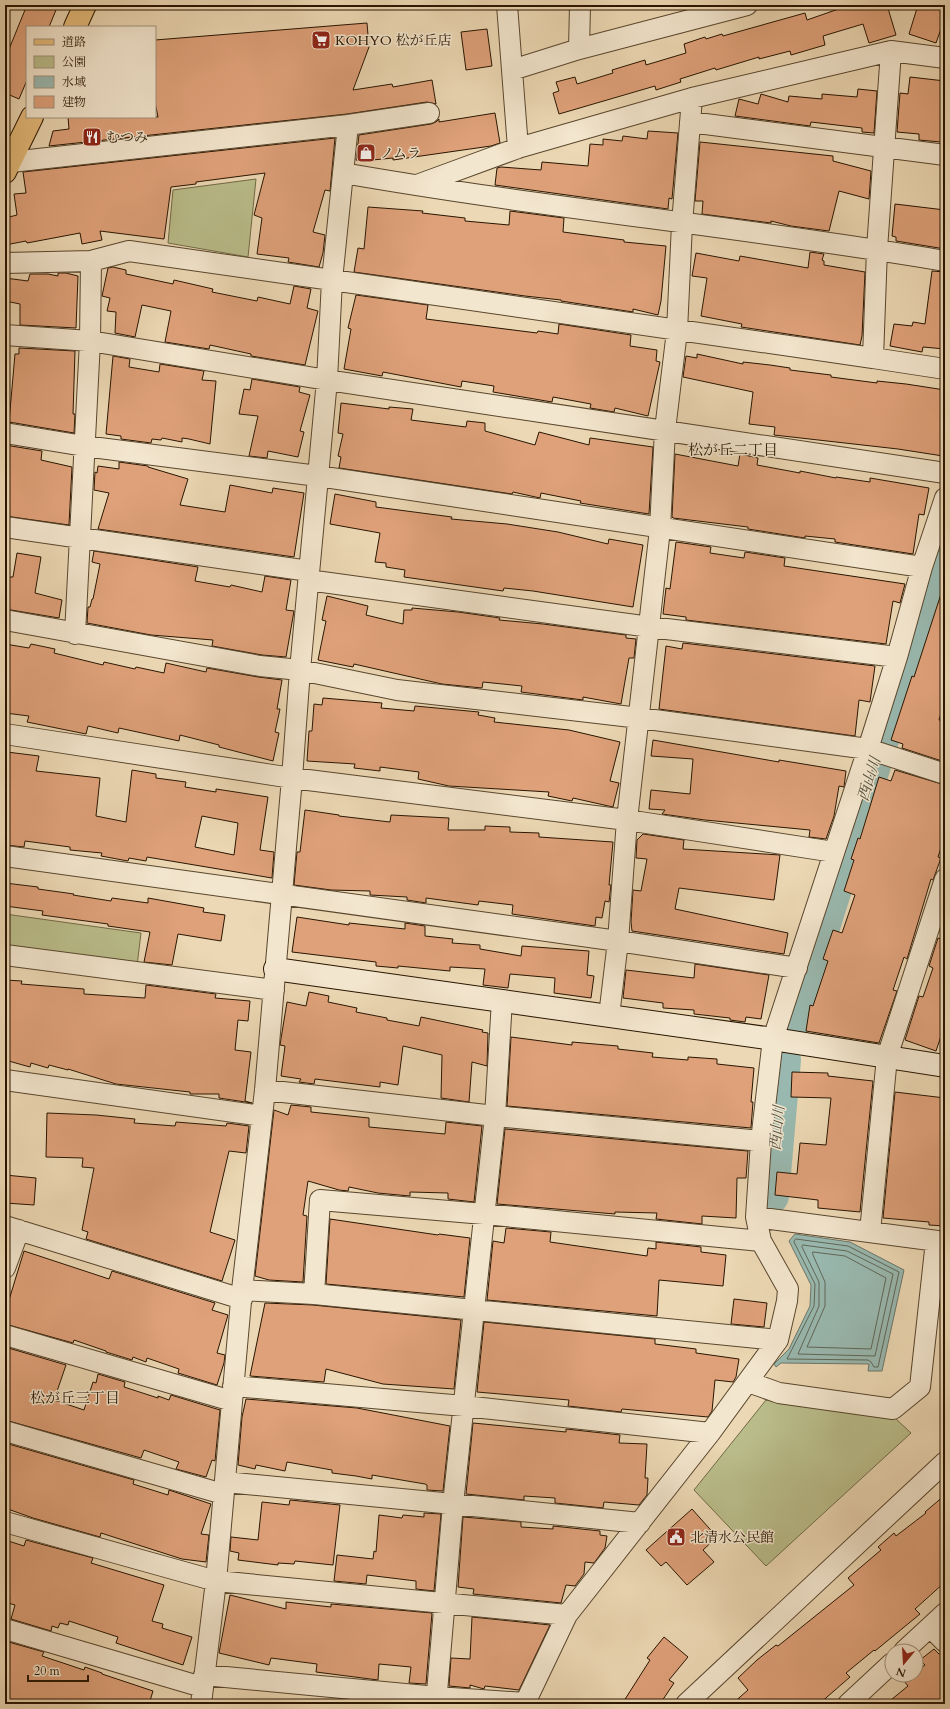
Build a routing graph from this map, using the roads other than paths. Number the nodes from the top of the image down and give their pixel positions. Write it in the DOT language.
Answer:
graph roads {
  1 [pos="85,5"];
  2 [pos="508,5"];
  3 [pos="580,5"];
  4 [pos="747,5"];
  5 [pos="75,26"];
  6 [pos="579,49"];
  7 [pos="891,51"];
  8 [pos="945,58"];
  9 [pos="512,70"];
  10 [pos="692,98"];
  11 [pos="429,113"];
  12 [pos="32,118"];
  13 [pos="690,122"];
  14 [pos="348,125"];
  15 [pos="885,146"];
  16 [pos="518,148"];
  17 [pos="945,155"];
  18 [pos="8,167"];
  19 [pos="343,173"];
  20 [pos="415,186"];
  21 [pos="682,224"];
  22 [pos="877,249"];
  23 [pos="91,261"];
  24 [pos="945,261"];
  25 [pos="5,263"];
  26 [pos="332,280"];
  27 [pos="677,330"];
  28 [pos="5,335"];
  29 [pos="90,341"];
  30 [pos="873,358"];
  31 [pos="945,368"];
  32 [pos="327,380"];
  33 [pos="665,430"];
  34 [pos="5,433"];
  35 [pos="84,446"];
  36 [pos="945,473"];
  37 [pos="318,476"];
  38 [pos="945,498"];
  39 [pos="5,527"];
  40 [pos="660,529"];
  41 [pos="79,538"];
  42 [pos="922,567"];
  43 [pos="309,576"];
  44 [pos="5,620"];
  45 [pos="650,627"];
  46 [pos="75,634"];
  47 [pos="897,657"];
  48 [pos="300,670"];
  49 [pos="640,718"];
  50 [pos="5,734"];
  51 [pos="868,749"];
  52 [pos="945,774"];
  53 [pos="292,778"];
  54 [pos="627,820"];
  55 [pos="834,852"];
  56 [pos="5,856"];
  57 [pos="945,879"];
  58 [pos="282,894"];
  59 [pos="618,941"];
  60 [pos="5,955"];
  61 [pos="797,968"];
  62 [pos="274,980"];
  63 [pos="502,1000"];
  64 [pos="609,1016"];
  65 [pos="773,1039"];
  66 [pos="887,1057"];
  67 [pos="945,1066"];
  68 [pos="5,1080"];
  69 [pos="266,1090"];
  70 [pos="262,1116"];
  71 [pos="495,1116"];
  72 [pos="761,1141"];
  73 [pos="484,1214"];
  74 [pos="756,1217"];
  75 [pos="12,1228"];
  76 [pos="870,1232"];
  77 [pos="761,1240"];
  78 [pos="941,1241"];
  79 [pos="5,1268"];
  80 [pos="242,1294"];
  81 [pos="314,1294"];
  82 [pos="474,1311"];
  83 [pos="5,1335"];
  84 [pos="778,1340"];
  85 [pos="748,1382"];
  86 [pos="233,1394"];
  87 [pos="464,1406"];
  88 [pos="5,1431"];
  89 [pos="710,1433"];
  90 [pos="945,1462"];
  91 [pos="224,1488"];
  92 [pos="453,1504"];
  93 [pos="5,1522"];
  94 [pos="640,1523"];
  95 [pos="216,1581"];
  96 [pos="444,1602"];
  97 [pos="945,1613"];
  98 [pos="567,1615"];
  99 [pos="930,1627"];
  100 [pos="5,1629"];
  101 [pos="945,1642"];
  102 [pos="913,1643"];
  103 [pos="884,1670"];
  104 [pos="202,1688"];
  105 [pos="436,1701"];
  106 [pos="686,1704"];
  107 [pos="848,1704"];
  1 -- 5 [label="main road"];
  2 -- 9 [label="street"];
  3 -- 6 [label="street"];
  4 -- 6 [label="street"];
  6 -- 9 [label="street"];
  7 -- 8 [label="street"];
  7 -- 10 [label="street"];
  7 -- 15 [label="street"];
  9 -- 16 [label="street"];
  10 -- 13 [label="street"];
  10 -- 16 [label="street"];
  11 -- 14 [label="street"];
  12 -- 18 [label="main road"];
  13 -- 15 [label="street"];
  13 -- 21 [label="street"];
  14 -- 18 [label="street"];
  14 -- 19 [label="street"];
  15 -- 17 [label="street"];
  15 -- 22 [label="street"];
  16 -- 20 [label="street"];
  19 -- 20 [label="street"];
  19 -- 26 [label="street"];
  20 -- 21 [label="street"];
  21 -- 22 [label="street"];
  21 -- 27 [label="street"];
  22 -- 24 [label="street"];
  22 -- 30 [label="street"];
  23 -- 25 [label="street"];
  23 -- 26 [label="street"];
  23 -- 29 [label="street"];
  26 -- 27 [label="street"];
  26 -- 32 [label="street"];
  27 -- 30 [label="street"];
  27 -- 33 [label="street"];
  28 -- 29 [label="street"];
  29 -- 32 [label="street"];
  29 -- 35 [label="street"];
  30 -- 31 [label="street"];
  32 -- 33 [label="street"];
  32 -- 37 [label="street"];
  33 -- 36 [label="street"];
  33 -- 40 [label="street"];
  34 -- 35 [label="street"];
  35 -- 37 [label="street"];
  35 -- 41 [label="street"];
  37 -- 40 [label="street"];
  37 -- 43 [label="street"];
  38 -- 42 [label="street"];
  39 -- 41 [label="street"];
  40 -- 42 [label="street"];
  40 -- 45 [label="street"];
  41 -- 43 [label="street"];
  41 -- 46 [label="street"];
  42 -- 47 [label="street"];
  43 -- 45 [label="street"];
  43 -- 48 [label="street"];
  44 -- 46 [label="street"];
  45 -- 47 [label="street"];
  45 -- 49 [label="street"];
  46 -- 48 [label="street"];
  47 -- 51 [label="street"];
  48 -- 49 [label="street"];
  48 -- 53 [label="street"];
  49 -- 51 [label="street"];
  49 -- 54 [label="street"];
  50 -- 53 [label="street"];
  51 -- 52 [label="street"];
  51 -- 55 [label="street"];
  53 -- 54 [label="street"];
  53 -- 58 [label="street"];
  54 -- 55 [label="street"];
  54 -- 59 [label="street"];
  55 -- 61 [label="street"];
  56 -- 58 [label="street"];
  57 -- 66 [label="street"];
  58 -- 59 [label="street"];
  58 -- 62 [label="street"];
  59 -- 61 [label="street"];
  59 -- 64 [label="street"];
  60 -- 62 [label="street"];
  61 -- 65 [label="street"];
  62 -- 63 [label="street"];
  62 -- 69 [label="street"];
  63 -- 64 [label="street"];
  63 -- 71 [label="street"];
  64 -- 65 [label="street"];
  65 -- 66 [label="street"];
  65 -- 72 [label="street"];
  66 -- 67 [label="street"];
  66 -- 76 [label="street"];
  68 -- 70 [label="street"];
  69 -- 70 [label="street"];
  69 -- 71 [label="street"];
  70 -- 80 [label="street"];
  71 -- 72 [label="street"];
  71 -- 73 [label="street"];
  72 -- 74 [label="street"];
  73 -- 77 [label="street"];
  73 -- 81 [label="street"];
  73 -- 82 [label="street"];
  74 -- 76 [label="street"];
  74 -- 77 [label="street"];
  75 -- 79 [label="street"];
  75 -- 80 [label="street"];
  76 -- 78 [label="street"];
  77 -- 84 [label="street"];
  78 -- 85 [label="street"];
  80 -- 81 [label="street"];
  80 -- 86 [label="street"];
  81 -- 82 [label="street"];
  82 -- 84 [label="street"];
  82 -- 87 [label="street"];
  83 -- 86 [label="street"];
  84 -- 85 [label="street"];
  85 -- 89 [label="street"];
  86 -- 87 [label="street"];
  86 -- 91 [label="street"];
  87 -- 89 [label="street"];
  87 -- 92 [label="street"];
  88 -- 91 [label="street"];
  89 -- 94 [label="street"];
  90 -- 106 [label="street"];
  91 -- 92 [label="street"];
  91 -- 95 [label="street"];
  92 -- 94 [label="street"];
  92 -- 96 [label="street"];
  93 -- 95 [label="street"];
  94 -- 98 [label="street"];
  95 -- 96 [label="street"];
  95 -- 104 [label="street"];
  96 -- 98 [label="street"];
  96 -- 105 [label="street"];
  97 -- 99 [label="street"];
  98 -- 105 [label="street"];
  99 -- 101 [label="street"];
  99 -- 102 [label="street"];
  100 -- 104 [label="street"];
  103 -- 107 [label="street"];
  104 -- 105 [label="street"];
}
